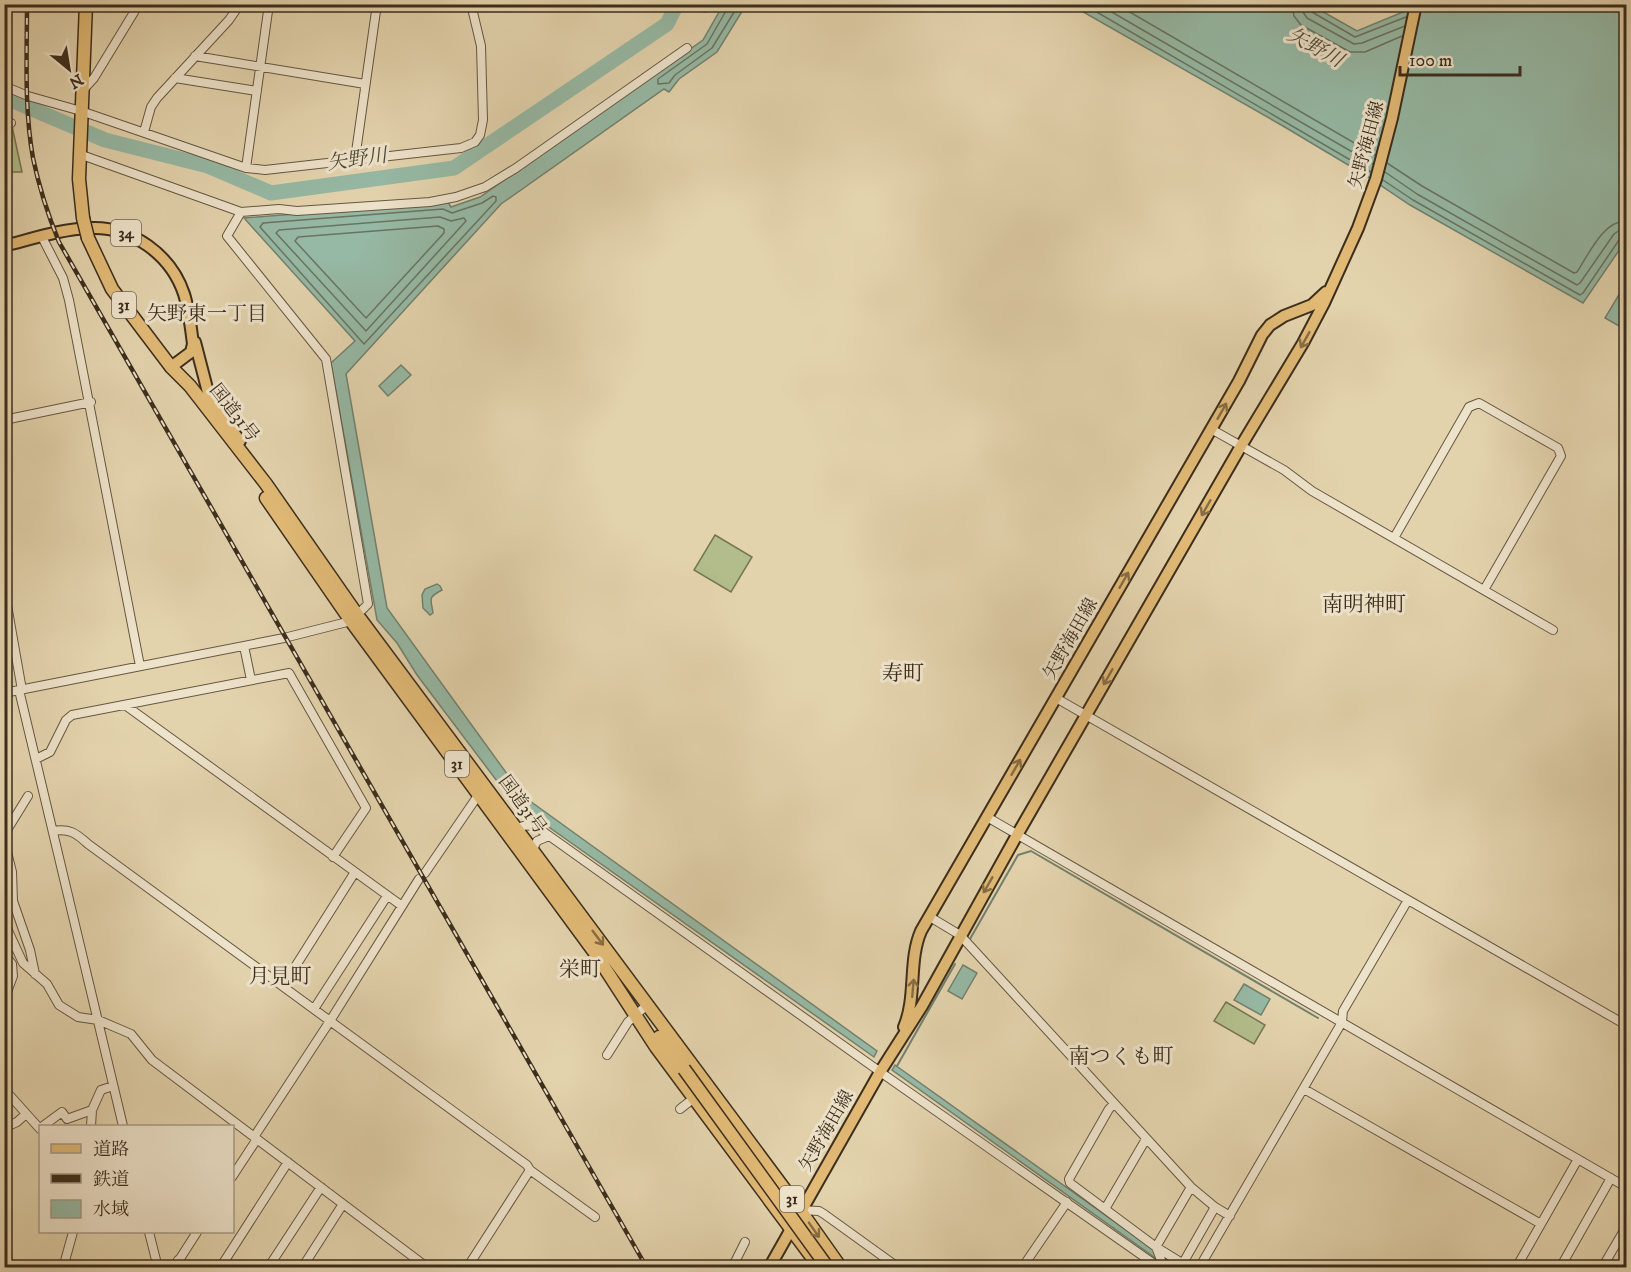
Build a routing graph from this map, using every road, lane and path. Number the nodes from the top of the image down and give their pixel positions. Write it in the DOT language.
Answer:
graph roads {
  1 [pos="86,4"];
  2 [pos="139,4"];
  3 [pos="240,4"];
  4 [pos="269,4"];
  5 [pos="377,4"];
  6 [pos="471,4"];
  7 [pos="1416,4"];
  8 [pos="687,48"];
  9 [pos="195,56"];
  10 [pos="261,68"];
  11 [pos="175,78"];
  12 [pos="365,84"];
  13 [pos="4,86"];
  14 [pos="257,90"];
  15 [pos="82,91"];
  16 [pos="81,114"];
  17 [pos="144,132"];
  18 [pos="80,151"];
  19 [pos="355,159"];
  20 [pos="246,168"];
  21 [pos="241,212"];
  22 [pos="42,237"];
  23 [pos="4,246"];
  24 [pos="1330,288"];
  25 [pos="192,330"];
  26 [pos="171,367"];
  27 [pos="91,402"];
  28 [pos="4,420"];
  29 [pos="1211,429"];
  30 [pos="1241,446"];
  31 [pos="266,484"];
  32 [pos="1394,538"];
  33 [pos="4,588"];
  34 [pos="1484,590"];
  35 [pos="354,619"];
  36 [pos="1553,630"];
  37 [pos="244,646"];
  38 [pos="140,666"];
  39 [pos="251,680"];
  40 [pos="21,690"];
  41 [pos="4,693"];
  42 [pos="1056,698"];
  43 [pos="125,705"];
  44 [pos="1086,716"];
  45 [pos="36,759"];
  46 [pos="479,794"];
  47 [pos="28,796"];
  48 [pos="987,817"];
  49 [pos="53,831"];
  50 [pos="512,831"];
  51 [pos="4,835"];
  52 [pos="1017,835"];
  53 [pos="549,836"];
  54 [pos="4,840"];
  55 [pos="532,850"];
  56 [pos="333,857"];
  57 [pos="355,872"];
  58 [pos="387,896"];
  59 [pos="1408,900"];
  60 [pos="402,906"];
  61 [pos="930,917"];
  62 [pos="4,922"];
  63 [pos="960,935"];
  64 [pos="14,945"];
  65 [pos="35,974"];
  66 [pos="283,986"];
  67 [pos="4,1000"];
  68 [pos="314,1009"];
  69 [pos="640,1010"];
  70 [pos="98,1020"];
  71 [pos="330,1021"];
  72 [pos="1342,1022"];
  73 [pos="1626,1025"];
  74 [pos="898,1044"];
  75 [pos="607,1055"];
  76 [pos="881,1071"];
  77 [pos="113,1086"];
  78 [pos="4,1089"];
  79 [pos="1304,1089"];
  80 [pos="694,1098"];
  81 [pos="1114,1104"];
  82 [pos="680,1109"];
  83 [pos="92,1110"];
  84 [pos="26,1114"];
  85 [pos="39,1125"];
  86 [pos="46,1125"];
  87 [pos="91,1125"];
  88 [pos="123,1125"];
  89 [pos="4,1128"];
  90 [pos="256,1138"];
  91 [pos="1146,1139"];
  92 [pos="1578,1159"];
  93 [pos="288,1162"];
  94 [pos="530,1170"];
  95 [pos="234,1174"];
  96 [pos="1611,1178"];
  97 [pos="321,1187"];
  98 [pos="1191,1187"];
  99 [pos="1626,1187"];
  100 [pos="1067,1202"];
  101 [pos="343,1204"];
  102 [pos="1215,1207"];
  103 [pos="1105,1209"];
  104 [pos="800,1210"];
  105 [pos="1230,1216"];
  106 [pos="595,1217"];
  107 [pos="1541,1224"];
  108 [pos="1127,1227"];
  109 [pos="1626,1227"];
  110 [pos="790,1229"];
  111 [pos="73,1233"];
  112 [pos="149,1233"];
  113 [pos="196,1233"];
  114 [pos="1120,1237"];
  115 [pos="745,1242"];
  116 [pos="1157,1249"];
  117 [pos="176,1264"];
  118 [pos="1187,1265"];
  119 [pos="1163,1267"];
  120 [pos="63,1268"];
  121 [pos="158,1268"];
  122 [pos="188,1268"];
  123 [pos="220,1268"];
  124 [pos="268,1268"];
  125 [pos="302,1268"];
  126 [pos="428,1268"];
  127 [pos="467,1268"];
  128 [pos="732,1268"];
  129 [pos="768,1268"];
  130 [pos="820,1268"];
  131 [pos="828,1268"];
  132 [pos="841,1268"];
  133 [pos="899,1268"];
  134 [pos="1022,1268"];
  135 [pos="1199,1268"];
  136 [pos="1516,1268"];
  137 [pos="1560,1268"];
  138 [pos="1602,1268"];
  1 -- 15 [label="highway, 国道31号 / 31"];
  2 -- 15 [label="street"];
  3 -- 9 [label="street"];
  4 -- 10 [label="street"];
  5 -- 12 [label="street"];
  6 -- 19 [label="street"];
  7 -- 24 [label="main road, 矢野海田線"];
  8 -- 21 [label="street"];
  9 -- 10 [label="street"];
  9 -- 11 [label="street"];
  10 -- 12 [label="street"];
  10 -- 14 [label="street"];
  11 -- 14 [label="street"];
  11 -- 17 [label="street"];
  12 -- 19 [label="street"];
  13 -- 16 [label="street"];
  14 -- 20 [label="street"];
  15 -- 16 [label="highway, 国道31号 / 31"];
  16 -- 17 [label="street"];
  16 -- 18 [label="highway, 国道31号 / 31"];
  17 -- 20 [label="street"];
  18 -- 21 [label="street"];
  18 -- 26 [label="highway, 国道31号 / 31, bridge"];
  19 -- 20 [label="street"];
  21 -- 35 [label="street"];
  22 -- 23 [label="main road, 34"];
  22 -- 25 [label="main road, 34"];
  22 -- 27 [label="street"];
  29 -- 24 [label="main road, 矢野海田線, one-way"];
  24 -- 30 [label="main road, 矢野海田線, one-way"];
  25 -- 26 [label="main road, 34"];
  25 -- 31 [label="main road, 34"];
  26 -- 31 [label="highway, 国道31号 / 31"];
  26 -- 35 [label="highway, 国道31号 / 31"];
  27 -- 28 [label="street"];
  27 -- 38 [label="street"];
  29 -- 30 [label="street"];
  42 -- 29 [label="main road, 矢野海田線, one-way"];
  30 -- 32 [label="street"];
  30 -- 44 [label="main road, 矢野海田線, one-way"];
  31 -- 35 [label="highway, 国道31号 / 31"];
  32 -- 34 [label="street"];
  32 -- 34 [label="street"];
  33 -- 40 [label="street"];
  34 -- 36 [label="street"];
  35 -- 37 [label="street"];
  35 -- 46 [label="highway, 国道31号 / 31"];
  35 -- 50 [label="highway, 国道31号 / 31"];
  37 -- 38 [label="street"];
  37 -- 39 [label="street"];
  38 -- 40 [label="street"];
  39 -- 43 [label="street"];
  39 -- 56 [label="street"];
  40 -- 41 [label="street"];
  40 -- 45 [label="street"];
  42 -- 44 [label="street"];
  48 -- 42 [label="main road, 矢野海田線, one-way"];
  43 -- 45 [label="street"];
  43 -- 56 [label="street"];
  44 -- 52 [label="main road, 矢野海田線"];
  44 -- 59 [label="street"];
  45 -- 49 [label="street"];
  46 -- 50 [label="highway, 国道31号 / 31"];
  46 -- 60 [label="street"];
  47 -- 51 [label="street"];
  48 -- 52 [label="street"];
  48 -- 61 [label="main road, 矢野海田線"];
  49 -- 66 [label="street"];
  49 -- 70 [label="street"];
  50 -- 53 [label="street"];
  50 -- 55 [label="highway, 国道31号 / 31"];
  50 -- 69 [label="highway, 国道31号 / 31"];
  52 -- 63 [label="main road, 矢野海田線, one-way"];
  52 -- 72 [label="street"];
  53 -- 55 [label="street"];
  53 -- 76 [label="street"];
  54 -- 65 [label="street"];
  55 -- 69 [label="highway, 国道31号 / 31, one-way"];
  56 -- 57 [label="street"];
  57 -- 58 [label="street"];
  57 -- 66 [label="street"];
  58 -- 60 [label="street"];
  58 -- 68 [label="street"];
  59 -- 72 [label="street"];
  59 -- 73 [label="street"];
  60 -- 71 [label="street"];
  61 -- 63 [label="street"];
  74 -- 61 [label="main road, 矢野海田線, one-way"];
  62 -- 64 [label="street"];
  63 -- 74 [label="main road, 矢野海田線"];
  63 -- 81 [label="street"];
  64 -- 65 [label="street"];
  64 -- 67 [label="street"];
  65 -- 70 [label="street"];
  66 -- 68 [label="street"];
  68 -- 71 [label="street"];
  69 -- 75 [label="street"];
  69 -- 80 [label="highway, 国道31号 / 31"];
  69 -- 104 [label="highway, 国道31号 / 31"];
  69 -- 131 [label="highway, bridge"];
  70 -- 77 [label="street"];
  70 -- 90 [label="street"];
  71 -- 90 [label="street"];
  71 -- 94 [label="street"];
  72 -- 79 [label="street"];
  72 -- 92 [label="street"];
  74 -- 76 [label="main road, 矢野海田線"];
  76 -- 100 [label="street"];
  76 -- 104 [label="main road, 矢野海田線"];
  77 -- 83 [label="street"];
  77 -- 88 [label="street"];
  78 -- 84 [label="street"];
  79 -- 105 [label="street"];
  79 -- 107 [label="street"];
  80 -- 82 [label="street"];
  80 -- 110 [label="highway, 国道31号 / 31"];
  81 -- 91 [label="street"];
  81 -- 103 [label="street"];
  83 -- 86 [label="street"];
  83 -- 87 [label="street"];
  84 -- 85 [label="street"];
  84 -- 89 [label="street"];
  90 -- 93 [label="street"];
  90 -- 95 [label="street"];
  91 -- 98 [label="street"];
  91 -- 103 [label="street"];
  92 -- 96 [label="street"];
  92 -- 107 [label="street"];
  93 -- 97 [label="street"];
  93 -- 123 [label="street"];
  94 -- 106 [label="street"];
  94 -- 127 [label="street"];
  96 -- 99 [label="street"];
  96 -- 137 [label="street"];
  97 -- 101 [label="street"];
  97 -- 124 [label="street"];
  98 -- 102 [label="street"];
  98 -- 116 [label="street"];
  100 -- 114 [label="street"];
  100 -- 134 [label="street"];
  101 -- 125 [label="street"];
  101 -- 126 [label="street"];
  102 -- 105 [label="street"];
  102 -- 118 [label="street"];
  103 -- 108 [label="street"];
  104 -- 110 [label="main road, 矢野海田線"];
  104 -- 132 [label="highway, 国道31号 / 31, one-way"];
  104 -- 133 [label="street"];
  105 -- 135 [label="street"];
  107 -- 136 [label="street"];
  108 -- 114 [label="street"];
  108 -- 116 [label="street"];
  109 -- 138 [label="street"];
  110 -- 129 [label="main road, 矢野海田線"];
  110 -- 130 [label="highway, 国道31号 / 31"];
  111 -- 120 [label="street"];
  112 -- 121 [label="street"];
  113 -- 117 [label="street"];
  114 -- 119 [label="street"];
  115 -- 128 [label="street"];
  116 -- 118 [label="street"];
  116 -- 119 [label="street"];
  117 -- 122 [label="street"];
}
